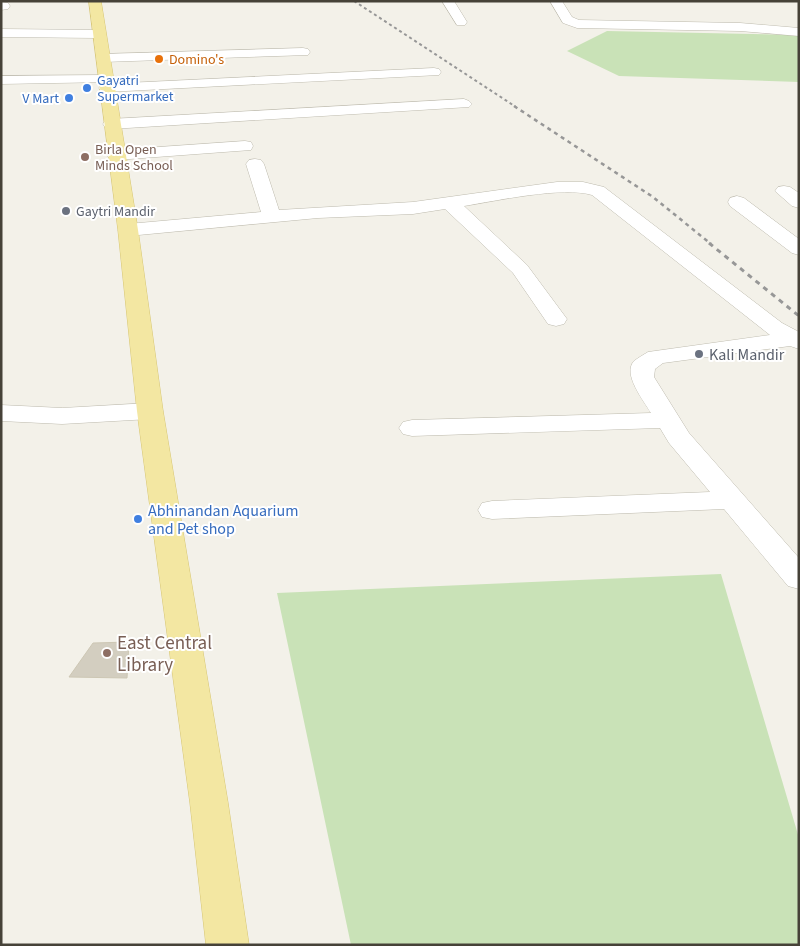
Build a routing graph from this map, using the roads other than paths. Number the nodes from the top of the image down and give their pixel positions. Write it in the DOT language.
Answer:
graph roads {
  1 [pos="95,1"];
  2 [pos="448,1"];
  3 [pos="556,1"];
  4 [pos="461,22"];
  5 [pos="799,32"];
  6 [pos="1,33"];
  7 [pos="303,52"];
  8 [pos="103,65"];
  9 [pos="1,67"];
  10 [pos="434,72"];
  11 [pos="1,80"];
  12 [pos="230,82"];
  13 [pos="1,94"];
  14 [pos="23,94"];
  15 [pos="464,104"];
  16 [pos="235,117"];
  17 [pos="111,124"];
  18 [pos="245,146"];
  19 [pos="116,155"];
  20 [pos="255,164"];
  21 [pos="736,202"];
  22 [pos="450,203"];
  23 [pos="272,216"];
  24 [pos="128,230"];
  25 [pos="799,249"];
  26 [pos="556,319"];
  27 [pos="795,341"];
  28 [pos="150,411"];
  29 [pos="1,413"];
  30 [pos="668,420"];
  31 [pos="412,428"];
  32 [pos="731,500"];
  33 [pos="492,510"];
  34 [pos="799,578"];
  35 [pos="228,945"];
  1 -- 8 [label="main road"];
  2 -- 4 [label="street"];
  3 -- 5 [label="street"];
  6 -- 8 [label="street"];
  7 -- 8 [label="street"];
  8 -- 9 [label="street"];
  8 -- 11 [label="street"];
  8 -- 12 [label="street"];
  8 -- 17 [label="main road"];
  10 -- 12 [label="street"];
  12 -- 16 [label="street"];
  13 -- 14 [label="street"];
  15 -- 16 [label="street"];
  16 -- 17 [label="street"];
  17 -- 19 [label="main road"];
  18 -- 19 [label="street"];
  19 -- 24 [label="main road"];
  20 -- 23 [label="street"];
  21 -- 25 [label="street"];
  22 -- 23 [label="street"];
  22 -- 26 [label="street"];
  22 -- 27 [label="street"];
  23 -- 24 [label="street"];
  24 -- 28 [label="main road"];
  27 -- 30 [label="street"];
  28 -- 29 [label="street"];
  28 -- 35 [label="main road"];
  30 -- 31 [label="street"];
  30 -- 32 [label="street"];
  32 -- 33 [label="street"];
  32 -- 34 [label="street"];
}
